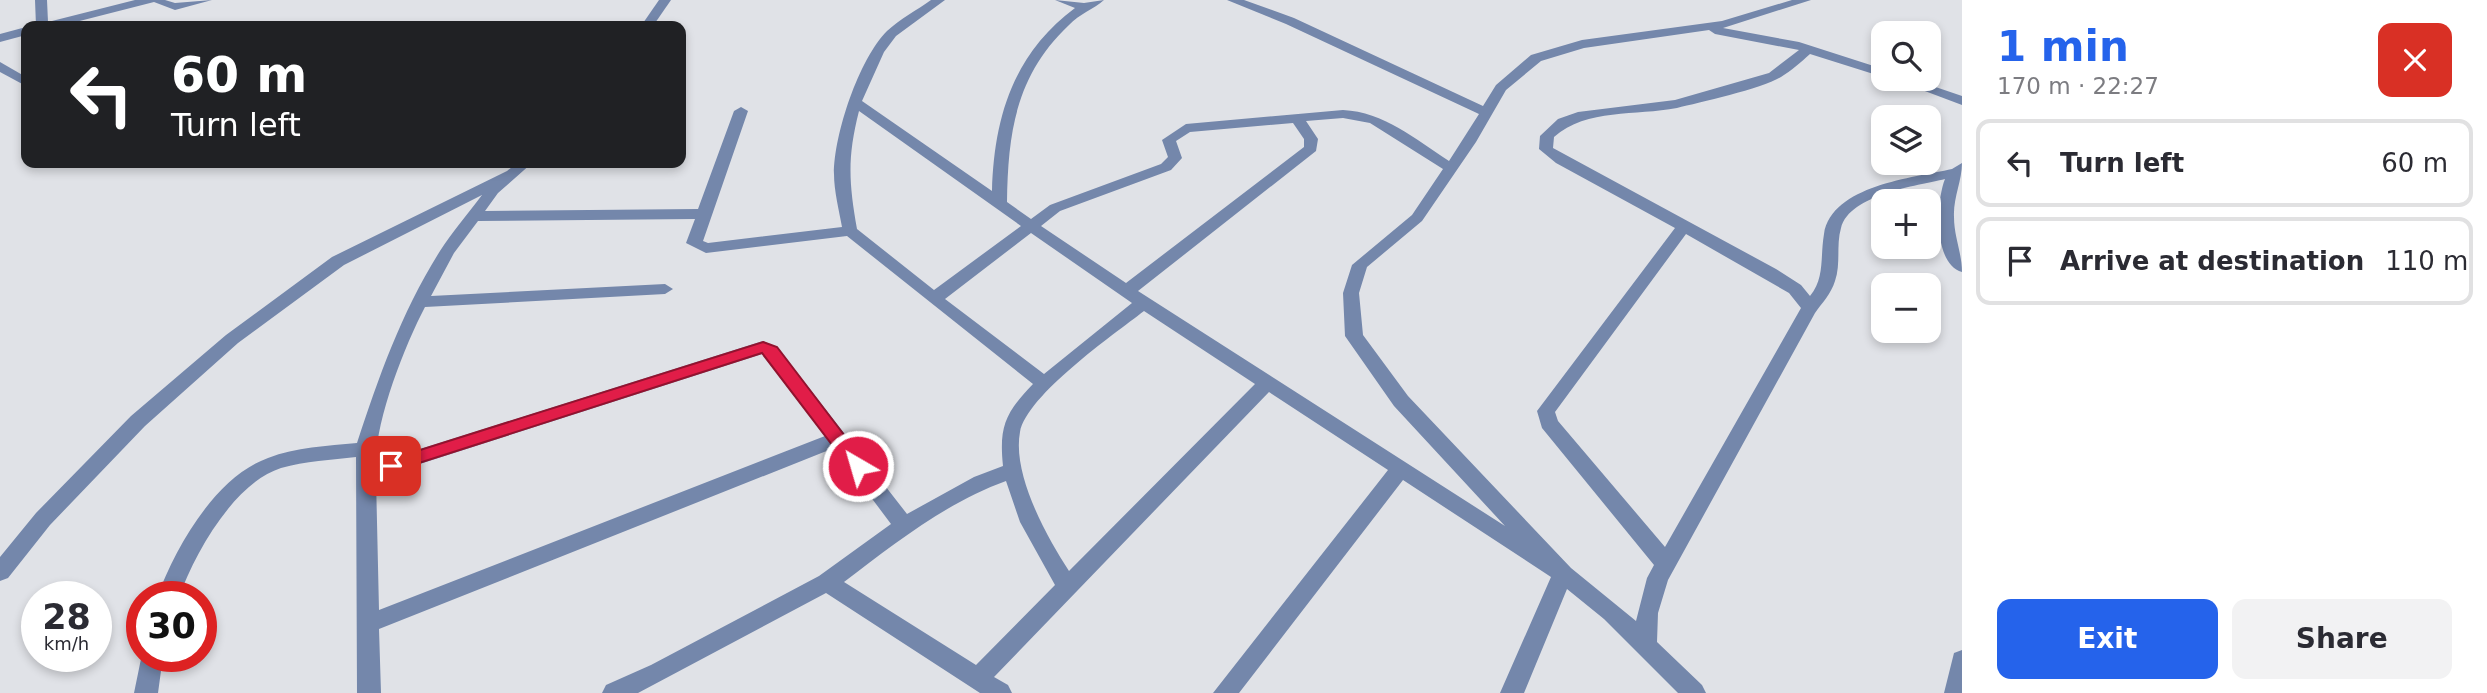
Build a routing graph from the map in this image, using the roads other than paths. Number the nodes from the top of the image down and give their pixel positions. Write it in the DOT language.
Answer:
graph roads {
  1 [pos="41,0"];
  2 [pos="149,0"];
  3 [pos="158,0"];
  4 [pos="206,0"];
  5 [pos="665,0"];
  6 [pos="939,0"];
  7 [pos="1061,0"];
  8 [pos="1098,0"];
  9 [pos="1233,0"];
  10 [pos="1752,0"];
  11 [pos="1804,0"];
  12 [pos="1082,6"];
  13 [pos="89,15"];
  14 [pos="1749,17"];
  15 [pos="43,21"];
  16 [pos="64,21"];
  17 [pos="96,21"];
  18 [pos="650,21"];
  19 [pos="1698,27"];
  20 [pos="21,32"];
  21 [pos="0,38"];
  22 [pos="1809,49"];
  23 [pos="0,65"];
  24 [pos="1871,69"];
  25 [pos="21,79"];
  26 [pos="1934,91"];
  27 [pos="1962,101"];
  28 [pos="855,102"];
  29 [pos="741,111"];
  30 [pos="1487,113"];
  31 [pos="1297,118"];
  32 [pos="519,168"];
  33 [pos="1451,169"];
  34 [pos="1958,170"];
  35 [pos="999,204"];
  36 [pos="704,214"];
  37 [pos="474,216"];
  38 [pos="1031,226"];
  39 [pos="1684,226"];
  40 [pos="850,231"];
  41 [pos="1962,267"];
  42 [pos="665,289"];
  43 [pos="1128,291"];
  44 [pos="935,298"];
  45 [pos="420,302"];
  46 [pos="1144,302"];
  47 [pos="1808,306"];
  48 [pos="1268,382"];
  49 [pos="1045,384"];
  50 [pos="836,439"];
  51 [pos="366,449"];
  52 [pos="1401,468"];
  53 [pos="1012,471"];
  54 [pos="366,474"];
  55 [pos="904,526"];
  56 [pos="1666,564"];
  57 [pos="0,572"];
  58 [pos="1563,574"];
  59 [pos="173,581"];
  60 [pos="827,582"];
  61 [pos="1067,587"];
  62 [pos="368,624"];
  63 [pos="1647,646"];
  64 [pos="1962,660"];
  65 [pos="149,672"];
  66 [pos="977,679"];
  67 [pos="146,693"];
  68 [pos="369,693"];
  69 [pos="614,693"];
  70 [pos="1000,693"];
  71 [pos="1225,693"];
  72 [pos="1512,693"];
  73 [pos="1694,693"];
  74 [pos="1956,693"];
  1 -- 15 [label="street"];
  2 -- 13 [label="street"];
  3 -- 4 [label="street"];
  5 -- 18 [label="street"];
  6 -- 28 [label="street"];
  7 -- 12 [label="street"];
  8 -- 12 [label="street"];
  9 -- 30 [label="street"];
  10 -- 14 [label="street"];
  11 -- 14 [label="street"];
  12 -- 35 [label="street"];
  13 -- 16 [label="street"];
  13 -- 17 [label="street"];
  14 -- 19 [label="street"];
  19 -- 22 [label="street"];
  19 -- 30 [label="street"];
  20 -- 21 [label="street"];
  22 -- 24 [label="street"];
  22 -- 39 [label="street"];
  23 -- 25 [label="street"];
  26 -- 27 [label="street"];
  28 -- 35 [label="street"];
  28 -- 40 [label="street"];
  29 -- 36 [label="street"];
  30 -- 33 [label="street"];
  31 -- 33 [label="street"];
  31 -- 38 [label="street"];
  31 -- 43 [label="street"];
  32 -- 37 [label="street"];
  32 -- 57 [label="street"];
  33 -- 58 [label="street"];
  34 -- 41 [label="street"];
  34 -- 47 [label="street"];
  35 -- 38 [label="street"];
  36 -- 37 [label="street"];
  36 -- 40 [label="street"];
  37 -- 45 [label="street"];
  38 -- 43 [label="street"];
  38 -- 44 [label="street"];
  39 -- 47 [label="street"];
  39 -- 56 [label="street"];
  40 -- 44 [label="street"];
  42 -- 45 [label="street"];
  43 -- 46 [label="street"];
  44 -- 49 [label="street"];
  45 -- 51 [label="street"];
  46 -- 48 [label="street"];
  46 -- 49 [label="street"];
  47 -- 56 [label="street"];
  48 -- 52 [label="street"];
  48 -- 61 [label="street"];
  49 -- 53 [label="street"];
  50 -- 54 [label="street"];
  50 -- 55 [label="street"];
  50 -- 62 [label="street"];
  51 -- 54 [label="street"];
  51 -- 59 [label="street"];
  52 -- 58 [label="street"];
  52 -- 71 [label="street"];
  53 -- 55 [label="street"];
  53 -- 61 [label="street"];
  54 -- 62 [label="street"];
  55 -- 60 [label="street"];
  56 -- 63 [label="street"];
  58 -- 63 [label="street"];
  58 -- 72 [label="street"];
  60 -- 66 [label="street"];
  60 -- 69 [label="street"];
  61 -- 66 [label="street"];
  62 -- 68 [label="street"];
  63 -- 73 [label="street"];
  64 -- 74 [label="street"];
  65 -- 67 [label="street"];
  66 -- 70 [label="street"];
}
